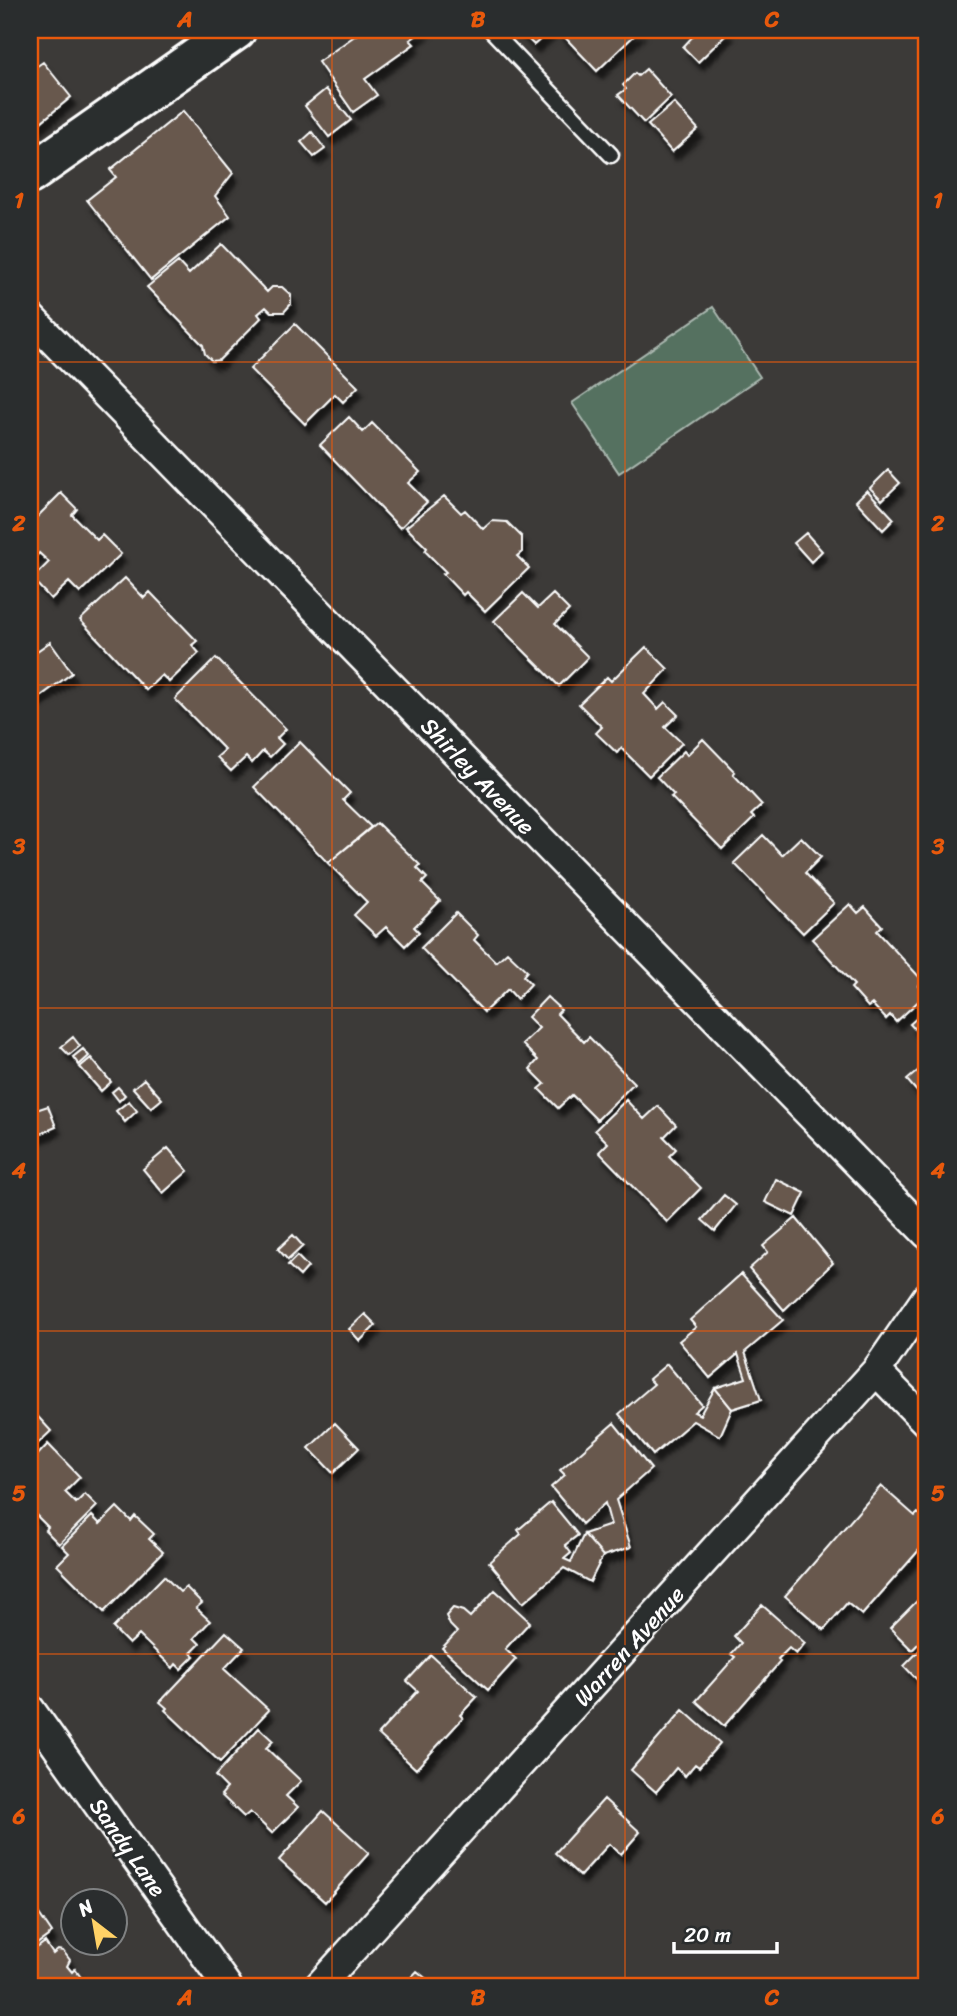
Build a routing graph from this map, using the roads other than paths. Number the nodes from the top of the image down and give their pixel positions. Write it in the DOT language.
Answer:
graph roads {
  1 [pos="236,30"];
  2 [pos="491,30"];
  3 [pos="611,155"];
  4 [pos="30,174"];
  5 [pos="30,317"];
  6 [pos="927,1234"];
  7 [pos="927,1297"];
  8 [pos="876,1371"];
  9 [pos="927,1423"];
  10 [pos="30,1709"];
  11 [pos="227,1986"];
  12 [pos="319,1986"];
  1 -- 4 [label="street"];
  2 -- 3 [label="lane"];
  5 -- 6 [label="street, Shirley Avenue"];
  7 -- 8 [label="street, Warren Avenue"];
  8 -- 9 [label="street"];
  8 -- 12 [label="street, Warren Avenue"];
  10 -- 11 [label="street, Sandy Lane"];
}
